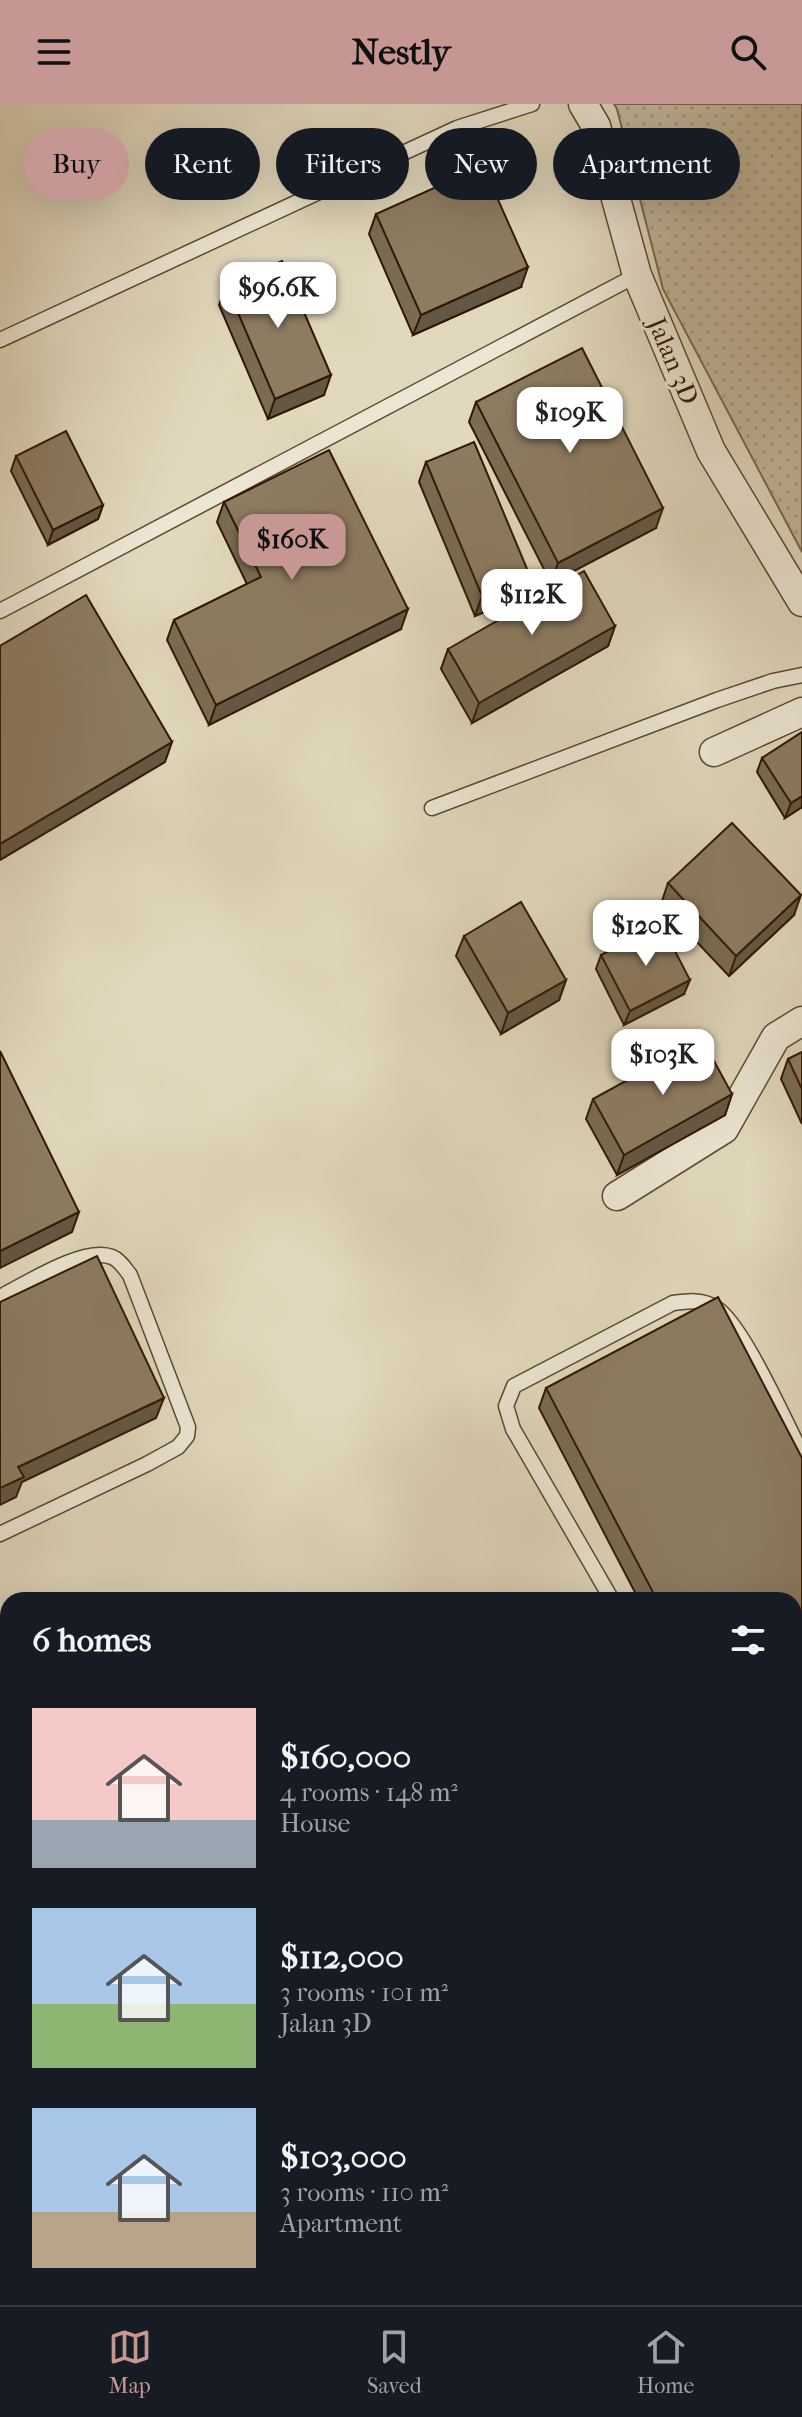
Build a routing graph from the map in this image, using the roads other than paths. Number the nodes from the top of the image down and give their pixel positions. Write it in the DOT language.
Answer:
graph roads {
  1 [pos="532,104"];
  2 [pos="583,104"];
  3 [pos="637,275"];
  4 [pos="0,340"];
  5 [pos="802,602"];
  6 [pos="0,611"];
  7 [pos="802,675"];
  8 [pos="802,712"];
  9 [pos="714,752"];
  10 [pos="432,808"];
  11 [pos="802,1021"];
  12 [pos="617,1196"];
  13 [pos="0,1297"];
  14 [pos="802,1454"];
  15 [pos="0,1534"];
  16 [pos="607,1592"];
  1 -- 4 [label="lane"];
  2 -- 3 [label="street, Jalan 3D"];
  3 -- 5 [label="street, Jalan 3D"];
  3 -- 6 [label="lane"];
  7 -- 10 [label="lane"];
  8 -- 9 [label="street"];
  11 -- 12 [label="street"];
  13 -- 15 [label="lane"];
  14 -- 16 [label="lane"];
}
